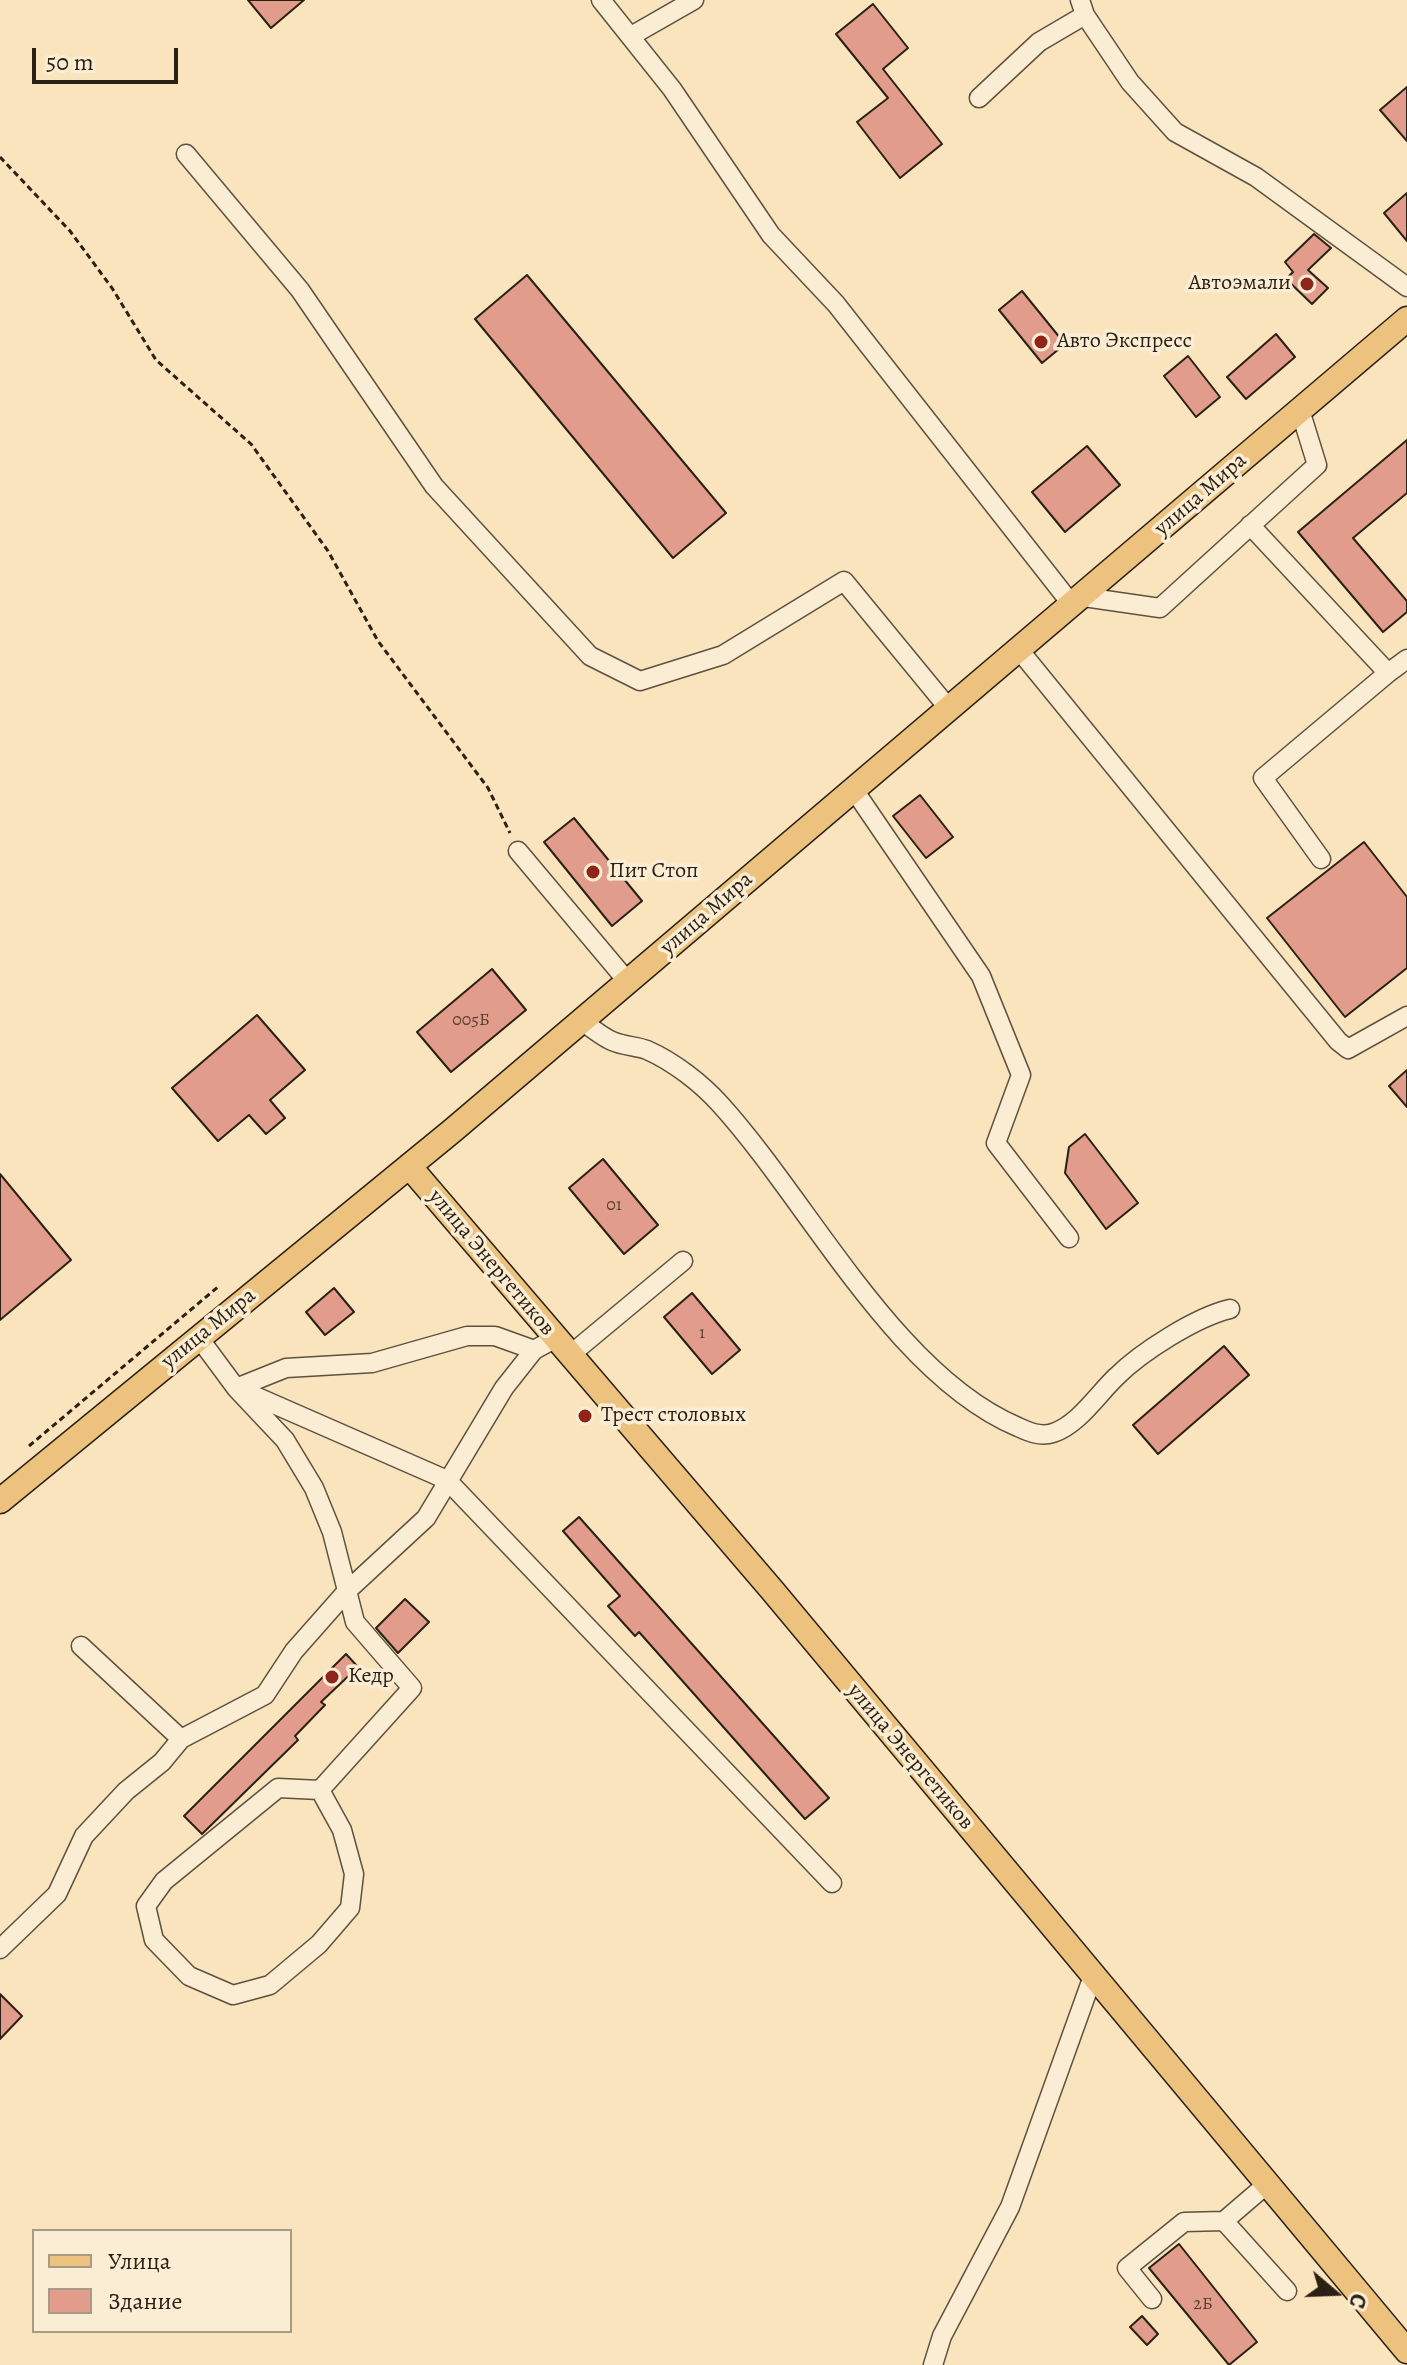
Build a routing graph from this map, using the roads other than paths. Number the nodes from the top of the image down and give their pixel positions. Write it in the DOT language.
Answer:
graph roads {
  1 [pos="601,0"];
  2 [pos="694,0"];
  3 [pos="1082,8"];
  4 [pos="631,36"];
  5 [pos="979,98"];
  6 [pos="186,154"];
  7 [pos="1407,287"];
  8 [pos="1407,319"];
  9 [pos="1300,410"];
  10 [pos="1250,525"];
  11 [pos="1078,602"];
  12 [pos="1020,651"];
  13 [pos="1407,659"];
  14 [pos="1388,673"];
  15 [pos="950,710"];
  16 [pos="854,790"];
  17 [pos="518,851"];
  18 [pos="1321,859"];
  19 [pos="628,982"];
  20 [pos="1407,1016"];
  21 [pos="581,1021"];
  22 [pos="409,1166"];
  23 [pos="1069,1238"];
  24 [pos="683,1261"];
  25 [pos="1230,1309"];
  26 [pos="199,1338"];
  27 [pos="563,1346"];
  28 [pos="534,1350"];
  29 [pos="236,1388"];
  30 [pos="447,1480"];
  31 [pos="0,1501"];
  32 [pos="347,1591"];
  33 [pos="81,1646"];
  34 [pos="181,1739"];
  35 [pos="320,1790"];
  36 [pos="832,1883"];
  37 [pos="0,1949"];
  38 [pos="1093,1976"];
  39 [pos="1266,2185"];
  40 [pos="1224,2221"];
  41 [pos="1287,2291"];
  42 [pos="1152,2299"];
  43 [pos="1407,2351"];
  44 [pos="933,2365"];
  1 -- 4 [label="lane"];
  2 -- 4 [label="lane"];
  3 -- 5 [label="lane"];
  3 -- 7 [label="lane"];
  4 -- 11 [label="lane"];
  6 -- 15 [label="lane"];
  8 -- 9 [label="main road, улица Мира"];
  9 -- 10 [label="lane"];
  9 -- 11 [label="main road, улица Мира"];
  10 -- 11 [label="lane"];
  10 -- 14 [label="lane"];
  11 -- 12 [label="main road, улица Мира"];
  12 -- 15 [label="main road, улица Мира"];
  12 -- 20 [label="lane"];
  13 -- 14 [label="lane"];
  14 -- 18 [label="lane"];
  15 -- 16 [label="main road, улица Мира"];
  16 -- 19 [label="main road, улица Мира"];
  16 -- 23 [label="lane"];
  17 -- 19 [label="lane"];
  19 -- 21 [label="main road, улица Мира"];
  21 -- 22 [label="main road, улица Мира"];
  21 -- 25 [label="lane"];
  22 -- 26 [label="main road, улица Мира"];
  22 -- 27 [label="main road, улица Энергетиков"];
  24 -- 27 [label="lane"];
  26 -- 29 [label="lane"];
  26 -- 31 [label="main road, улица Мира"];
  27 -- 28 [label="lane"];
  27 -- 38 [label="main road, улица Энергетиков"];
  28 -- 29 [label="lane"];
  28 -- 30 [label="lane"];
  29 -- 30 [label="lane"];
  29 -- 32 [label="lane"];
  30 -- 32 [label="lane"];
  30 -- 36 [label="lane"];
  32 -- 34 [label="lane"];
  32 -- 35 [label="lane"];
  33 -- 34 [label="lane"];
  34 -- 37 [label="lane"];
  35 -- 35 [label="lane"];
  38 -- 39 [label="main road, улица Энергетиков"];
  38 -- 44 [label="lane"];
  39 -- 40 [label="lane"];
  39 -- 43 [label="main road, улица Энергетиков"];
  40 -- 41 [label="lane"];
  40 -- 42 [label="lane"];
}
